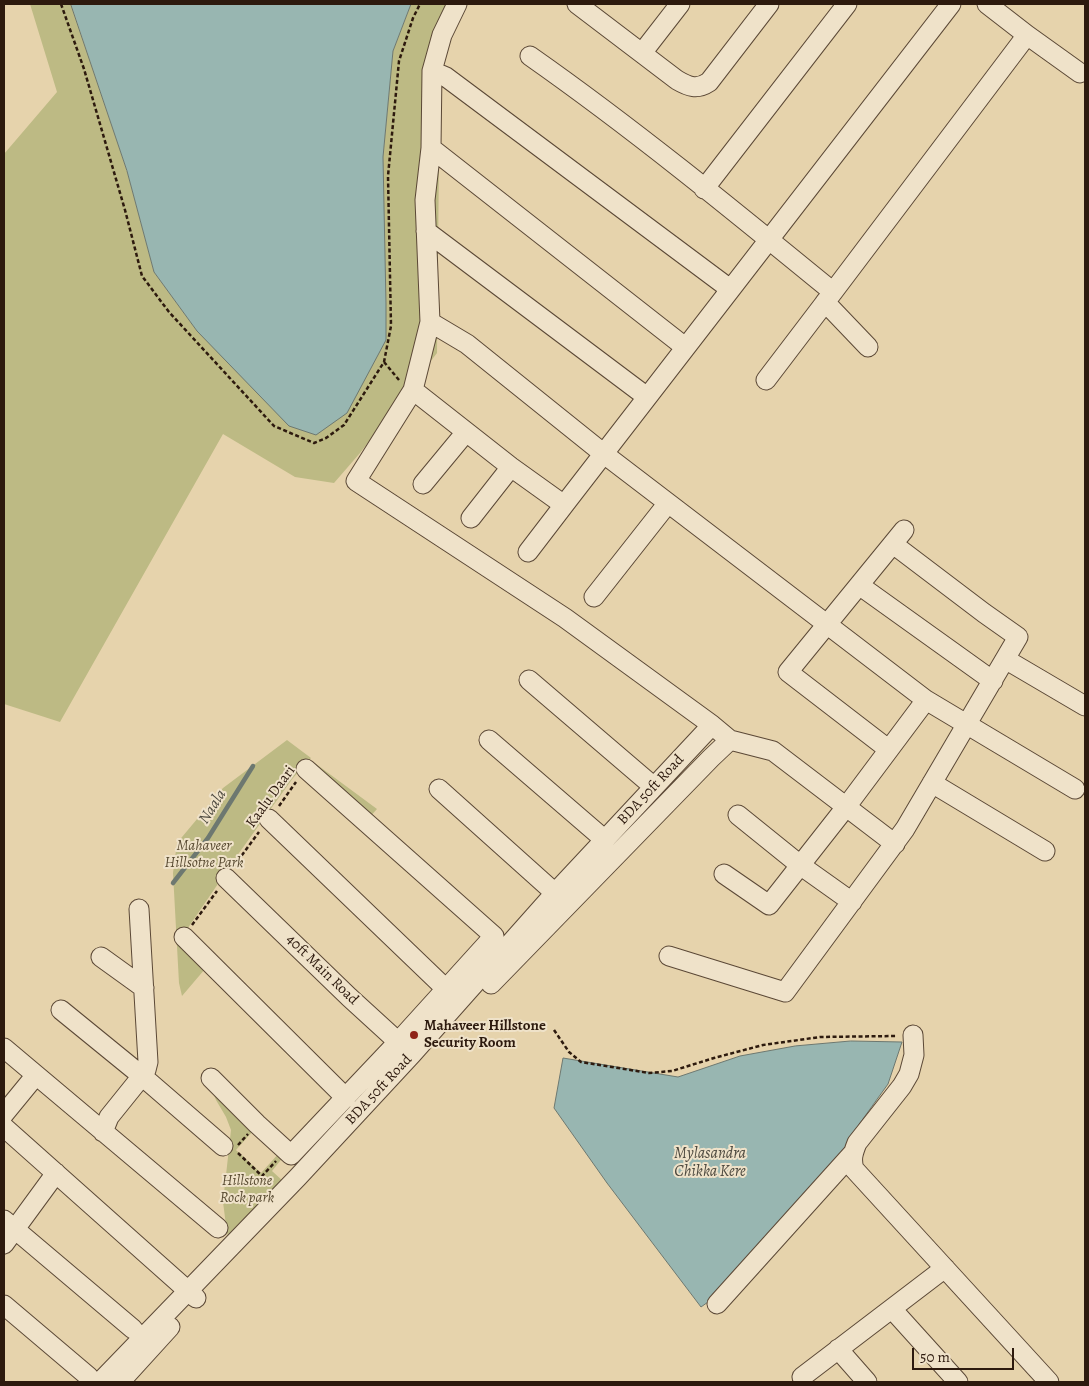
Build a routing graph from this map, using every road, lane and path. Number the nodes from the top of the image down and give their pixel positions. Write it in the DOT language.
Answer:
graph roads {
  1 [pos="61,4"];
  2 [pos="420,4"];
  3 [pos="457,4"];
  4 [pos="680,4"];
  5 [pos="769,4"];
  6 [pos="847,4"];
  7 [pos="951,4"];
  8 [pos="987,4"];
  9 [pos="589,7"];
  10 [pos="1027,35"];
  11 [pos="642,54"];
  12 [pos="530,56"];
  13 [pos="432,71"];
  14 [pos="1080,74"];
  15 [pos="430,148"];
  16 [pos="704,189"];
  17 [pos="426,231"];
  18 [pos="768,239"];
  19 [pos="730,289"];
  20 [pos="829,297"];
  21 [pos="430,322"];
  22 [pos="685,347"];
  23 [pos="868,347"];
  24 [pos="384,362"];
  25 [pos="766,380"];
  26 [pos="412,391"];
  27 [pos="647,397"];
  28 [pos="466,432"];
  29 [pos="604,454"];
  30 [pos="511,467"];
  31 [pos="423,484"];
  32 [pos="668,504"];
  33 [pos="564,505"];
  34 [pos="471,518"];
  35 [pos="528,552"];
  36 [pos="859,585"];
  37 [pos="594,597"];
  38 [pos="826,624"];
  39 [pos="1005,659"];
  40 [pos="529,680"];
  41 [pos="993,680"];
  42 [pos="926,700"];
  43 [pos="1085,706"];
  44 [pos="712,725"];
  45 [pos="966,725"];
  46 [pos="489,740"];
  47 [pos="730,740"];
  48 [pos="888,749"];
  49 [pos="306,769"];
  50 [pos="932,783"];
  51 [pos="654,787"];
  52 [pos="439,789"];
  53 [pos="1075,789"];
  54 [pos="846,807"];
  55 [pos="738,815"];
  56 [pos="269,819"];
  57 [pos="605,840"];
  58 [pos="895,844"];
  59 [pos="1045,851"];
  60 [pos="800,865"];
  61 [pos="724,874"];
  62 [pos="226,878"];
  63 [pos="555,893"];
  64 [pos="852,902"];
  65 [pos="139,909"];
  66 [pos="184,937"];
  67 [pos="670,956"];
  68 [pos="101,957"];
  69 [pos="144,988"];
  70 [pos="446,989"];
  71 [pos="62,1010"];
  72 [pos="554,1030"];
  73 [pos="913,1036"];
  74 [pos="4,1048"];
  75 [pos="410,1052"];
  76 [pos="36,1075"];
  77 [pos="142,1076"];
  78 [pos="211,1078"];
  79 [pos="346,1098"];
  80 [pos="4,1114"];
  81 [pos="257,1124"];
  82 [pos="4,1127"];
  83 [pos="103,1132"];
  84 [pos="223,1146"];
  85 [pos="286,1151"];
  86 [pos="853,1153"];
  87 [pos="56,1173"];
  88 [pos="218,1228"];
  89 [pos="8,1231"];
  90 [pos="945,1268"];
  91 [pos="192,1294"];
  92 [pos="717,1304"];
  93 [pos="4,1305"];
  94 [pos="892,1309"];
  95 [pos="133,1329"];
  96 [pos="838,1349"];
  97 [pos="802,1376"];
  98 [pos="95,1380"];
  99 [pos="120,1382"];
  100 [pos="867,1382"];
  101 [pos="958,1382"];
  102 [pos="1049,1382"];
  1 -- 24 [label="path"];
  2 -- 24 [label="path"];
  3 -- 13 [label="street"];
  4 -- 11 [label="street"];
  5 -- 11 [label="street"];
  6 -- 16 [label="street"];
  7 -- 18 [label="street"];
  8 -- 10 [label="street"];
  9 -- 11 [label="street"];
  10 -- 14 [label="street"];
  10 -- 20 [label="street"];
  12 -- 16 [label="street"];
  13 -- 15 [label="street"];
  13 -- 19 [label="street"];
  15 -- 17 [label="street"];
  15 -- 22 [label="street"];
  16 -- 18 [label="street"];
  17 -- 21 [label="street"];
  17 -- 27 [label="street"];
  18 -- 19 [label="street"];
  18 -- 20 [label="street"];
  19 -- 22 [label="street"];
  20 -- 23 [label="street"];
  20 -- 25 [label="street"];
  21 -- 26 [label="street"];
  21 -- 29 [label="street"];
  22 -- 27 [label="street"];
  24 -- 26 [label="path"];
  26 -- 28 [label="street"];
  26 -- 44 [label="street"];
  27 -- 29 [label="street"];
  28 -- 30 [label="street"];
  28 -- 31 [label="street"];
  29 -- 32 [label="street"];
  29 -- 33 [label="street"];
  30 -- 33 [label="street"];
  30 -- 34 [label="street"];
  32 -- 37 [label="street"];
  32 -- 38 [label="street"];
  33 -- 35 [label="street"];
  36 -- 38 [label="street"];
  36 -- 39 [label="street"];
  36 -- 41 [label="street"];
  38 -- 42 [label="street"];
  38 -- 48 [label="street"];
  39 -- 41 [label="street"];
  39 -- 43 [label="street"];
  40 -- 51 [label="street"];
  41 -- 45 [label="street"];
  42 -- 45 [label="street"];
  42 -- 48 [label="street"];
  44 -- 47 [label="street"];
  44 -- 51 [label="street, BDA 50ft Road"];
  45 -- 50 [label="street"];
  45 -- 53 [label="street"];
  46 -- 57 [label="street"];
  47 -- 54 [label="street"];
  47 -- 75 [label="street, BDA 50ft Road"];
  48 -- 54 [label="street"];
  49 -- 56 [label="path, Kaalu Daari"];
  49 -- 70 [label="street"];
  50 -- 58 [label="street"];
  50 -- 59 [label="street"];
  51 -- 57 [label="street, BDA 50ft Road"];
  52 -- 63 [label="street"];
  54 -- 58 [label="street"];
  54 -- 60 [label="street"];
  55 -- 60 [label="street"];
  56 -- 62 [label="path, Kaalu Daari"];
  56 -- 70 [label="street"];
  57 -- 63 [label="street, BDA 50ft Road"];
  58 -- 64 [label="street"];
  60 -- 61 [label="street"];
  60 -- 64 [label="street"];
  62 -- 66 [label="path, Kaalu Daari"];
  62 -- 75 [label="street, 40ft Main Road"];
  63 -- 75 [label="street, BDA 50ft Road"];
  64 -- 67 [label="street"];
  65 -- 69 [label="street"];
  66 -- 79 [label="street"];
  68 -- 69 [label="street"];
  69 -- 77 [label="street"];
  70 -- 75 [label="street"];
  71 -- 77 [label="street"];
  72 -- 73 [label="path"];
  73 -- 86 [label="street"];
  74 -- 76 [label="street"];
  75 -- 79 [label="street"];
  75 -- 91 [label="street, BDA 50ft Road"];
  76 -- 80 [label="street"];
  76 -- 83 [label="street"];
  77 -- 83 [label="street"];
  77 -- 84 [label="street"];
  78 -- 81 [label="street"];
  79 -- 85 [label="street"];
  81 -- 85 [label="street"];
  81 -- 85 [label="path"];
  82 -- 87 [label="street"];
  83 -- 88 [label="street"];
  86 -- 90 [label="street"];
  86 -- 92 [label="street"];
  87 -- 89 [label="street"];
  87 -- 91 [label="street"];
  89 -- 95 [label="street"];
  90 -- 94 [label="street"];
  90 -- 102 [label="street"];
  91 -- 98 [label="street, BDA 50ft Road"];
  91 -- 99 [label="street, BDA 50ft Road"];
  93 -- 98 [label="street"];
  94 -- 96 [label="street"];
  94 -- 101 [label="street"];
  96 -- 97 [label="street"];
  96 -- 100 [label="street"];
}
